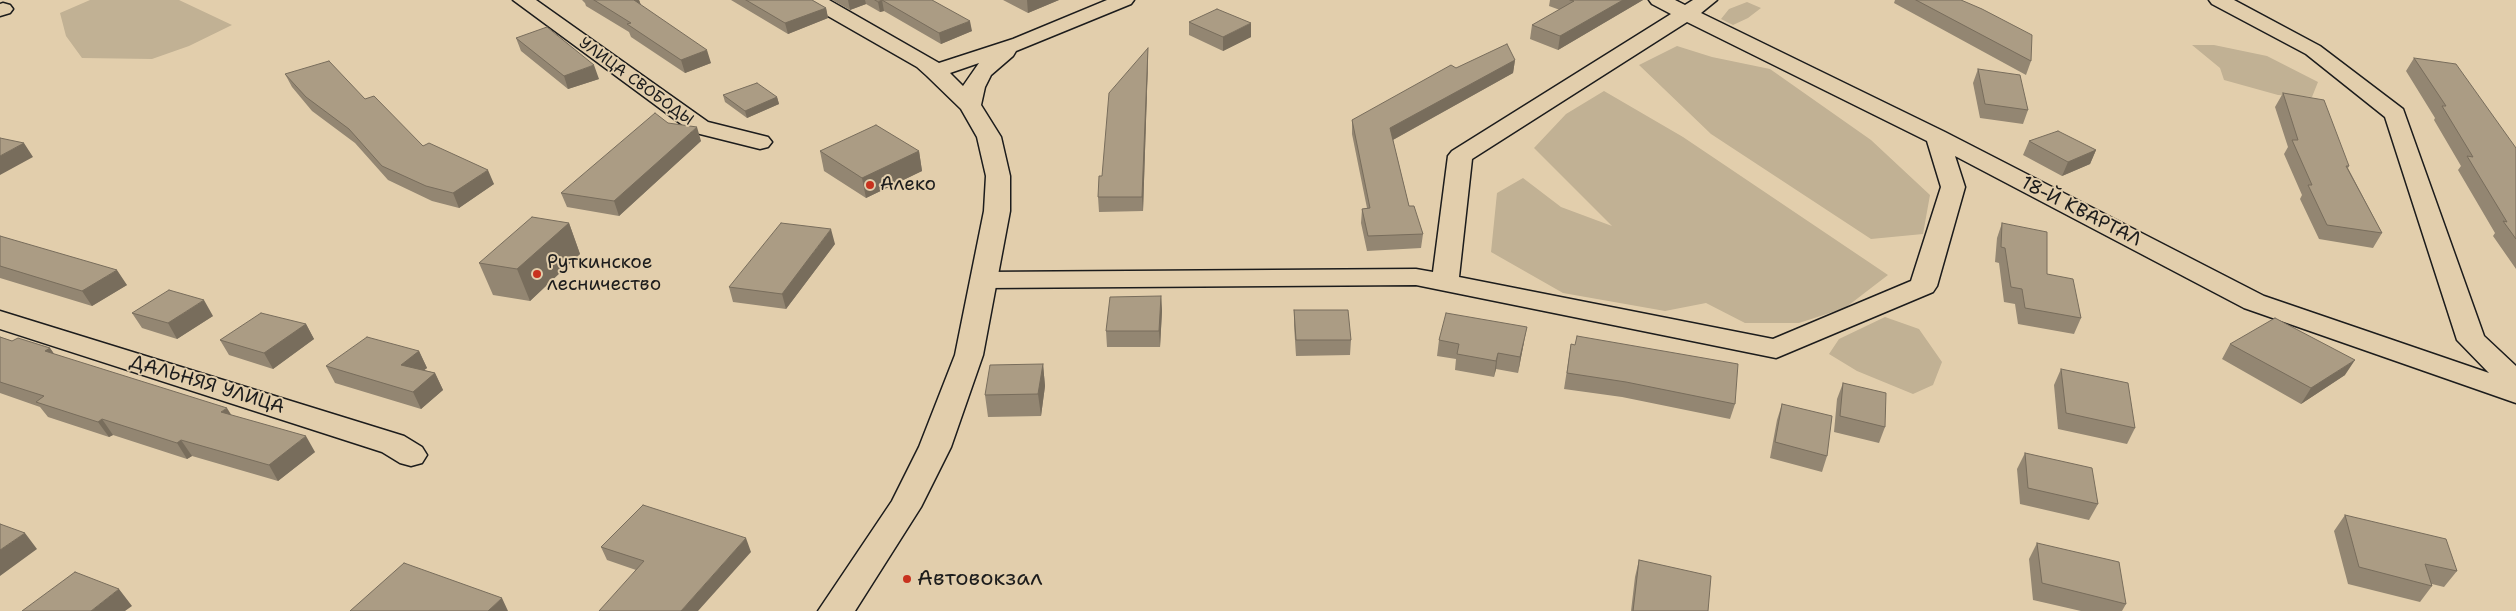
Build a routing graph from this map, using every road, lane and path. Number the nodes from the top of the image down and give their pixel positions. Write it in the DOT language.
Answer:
graph roads {
  1 [pos="523,0"];
  2 [pos="814,0"];
  3 [pos="1659,0"];
  4 [pos="1707,0"];
  5 [pos="2219,0"];
  6 [pos="1115,1"];
  7 [pos="1685,12"];
  8 [pos="1020,43"];
  9 [pos="935,71"];
  10 [pos="970,105"];
  11 [pos="1937,138"];
  12 [pos="760,142"];
  13 [pos="985,280"];
  14 [pos="1445,283"];
  15 [pos="0,320"];
  16 [pos="2516,382"];
  17 [pos="2516,393"];
  18 [pos="411,455"];
  19 [pos="836,611"];
  1 -- 12 [label="street, УЛИЦА СВОБОДЫ"];
  2 -- 9 [label="street"];
  3 -- 7 [label="street, 18-Й КВАРТАЛ"];
  4 -- 7 [label="street"];
  5 -- 16 [label="street"];
  6 -- 8 [label="street"];
  7 -- 11 [label="street, 18-Й КВАРТАЛ"];
  7 -- 14 [label="street"];
  8 -- 9 [label="street"];
  8 -- 10 [label="street"];
  9 -- 10 [label="street"];
  10 -- 13 [label="street"];
  11 -- 14 [label="street"];
  11 -- 17 [label="street, 18-Й КВАРТАЛ"];
  13 -- 14 [label="street"];
  13 -- 19 [label="street"];
  15 -- 18 [label="street, ДАЛЬНЯЯ УЛИЦА"];
}
